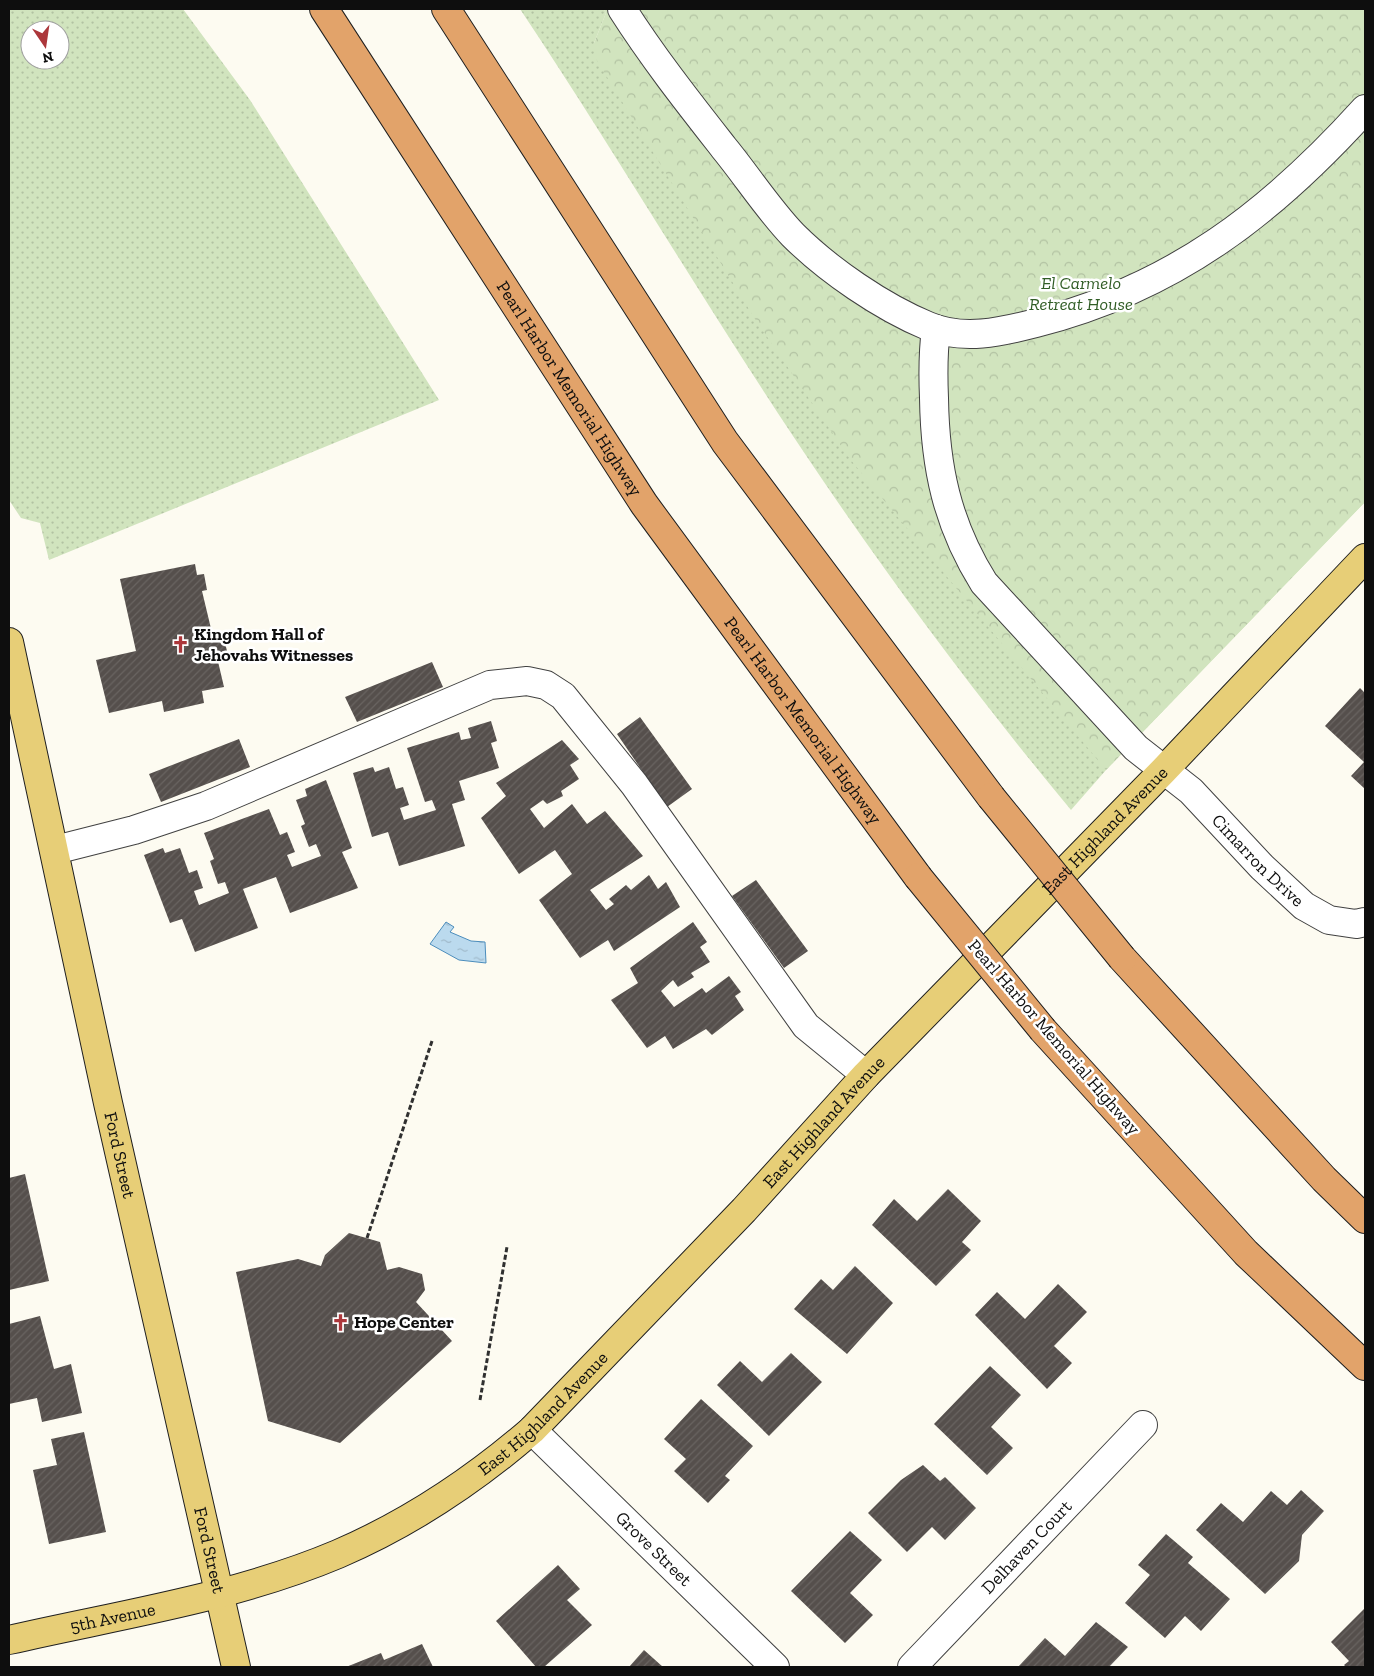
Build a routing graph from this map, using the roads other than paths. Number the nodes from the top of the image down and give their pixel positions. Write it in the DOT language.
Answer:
graph roads {
  1 [pos="324,9"];
  2 [pos="446,9"];
  3 [pos="622,9"];
  4 [pos="1365,109"];
  5 [pos="936,329"];
  6 [pos="1365,558"];
  7 [pos="9,642"];
  8 [pos="1163,771"];
  9 [pos="55,850"];
  10 [pos="1365,922"];
  11 [pos="866,1074"];
  12 [pos="1365,1219"];
  13 [pos="1365,1366"];
  14 [pos="1143,1426"];
  15 [pos="532,1430"];
  16 [pos="218,1593"];
  17 [pos="9,1640"];
  18 [pos="236,1667"];
  19 [pos="775,1667"];
  20 [pos="912,1667"];
  1 -- 13 [label="highway, Pearl Harbor Memorial Highway, bridge"];
  2 -- 12 [label="highway, bridge"];
  3 -- 5 [label="street"];
  4 -- 5 [label="street"];
  5 -- 8 [label="street, Cimarron Drive"];
  6 -- 8 [label="main road, East Highland Avenue"];
  7 -- 9 [label="main road, Ford Street"];
  8 -- 10 [label="street, Cimarron Drive"];
  8 -- 11 [label="main road, East Highland Avenue"];
  9 -- 11 [label="street"];
  9 -- 16 [label="main road, Ford Street"];
  11 -- 15 [label="main road, East Highland Avenue"];
  14 -- 20 [label="street, Delhaven Court"];
  15 -- 16 [label="main road, East Highland Avenue"];
  15 -- 19 [label="street, Grove Street"];
  16 -- 17 [label="main road, 5th Avenue"];
  16 -- 18 [label="main road, Ford Street"];
}
